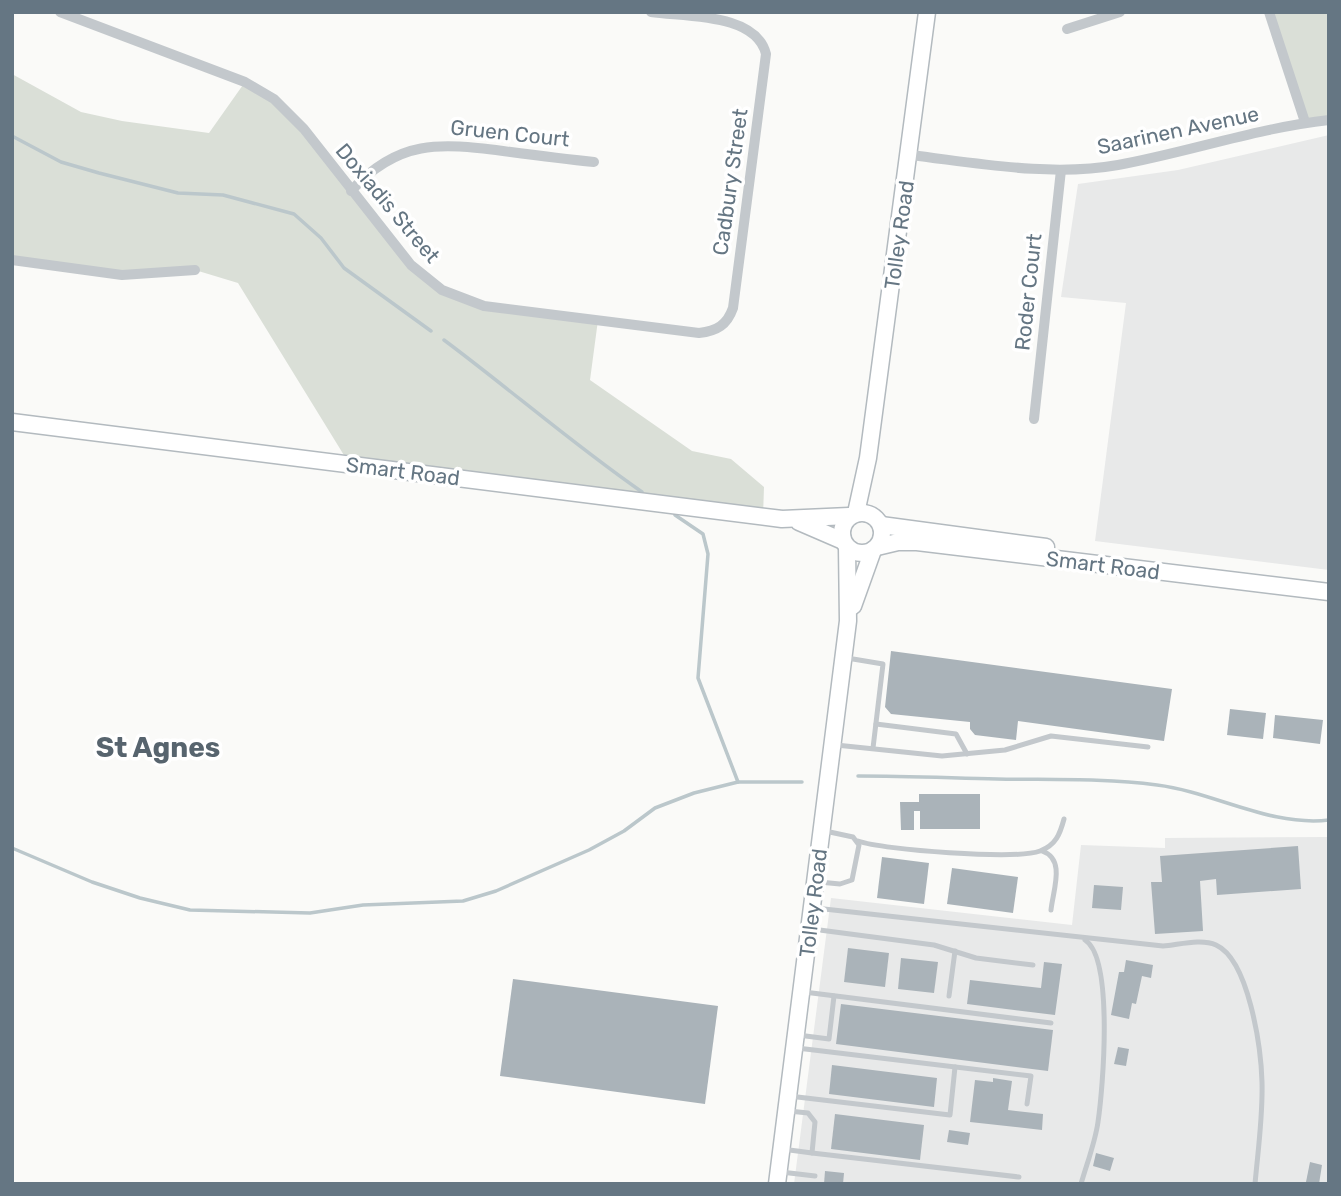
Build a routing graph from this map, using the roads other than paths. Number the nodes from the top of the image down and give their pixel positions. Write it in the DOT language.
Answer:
graph roads {
  1 [pos="60,12"];
  2 [pos="651,12"];
  3 [pos="927,12"];
  4 [pos="1119,12"];
  5 [pos="1269,12"];
  6 [pos="1067,29"];
  7 [pos="1329,120"];
  8 [pos="1305,122"];
  9 [pos="910,155"];
  10 [pos="594,162"];
  11 [pos="1061,170"];
  12 [pos="351,191"];
  13 [pos="12,260"];
  14 [pos="195,270"];
  15 [pos="720,327"];
  16 [pos="1034,419"];
  17 [pos="12,422"];
  18 [pos="865,517"];
  19 [pos="793,520"];
  20 [pos="845,544"];
  21 [pos="875,549"];
  22 [pos="1329,583"];
  23 [pos="1329,592"];
  24 [pos="848,621"];
  25 [pos="844,658"];
  26 [pos="876,724"];
  27 [pos="832,744"];
  28 [pos="1148,747"];
  29 [pos="873,748"];
  30 [pos="967,754"];
  31 [pos="1064,818"];
  32 [pos="822,831"];
  33 [pos="858,841"];
  34 [pos="1042,851"];
  35 [pos="815,881"];
  36 [pos="812,907"];
  37 [pos="1051,910"];
  38 [pos="809,929"];
  39 [pos="1082,939"];
  40 [pos="955,951"];
  41 [pos="1033,965"];
  42 [pos="801,992"];
  43 [pos="834,996"];
  44 [pos="949,996"];
  45 [pos="1051,1023"];
  46 [pos="795,1041"];
  47 [pos="955,1067"];
  48 [pos="787,1103"];
  49 [pos="1027,1104"];
  50 [pos="781,1149"];
  51 [pos="812,1153"];
  52 [pos="815,1176"];
  53 [pos="1019,1177"];
  54 [pos="777,1178"];
  55 [pos="1081,1184"];
  56 [pos="1255,1184"];
  1 -- 12 [label="street, Doxiadis Street"];
  2 -- 15 [label="street, Cadbury Street"];
  3 -- 9 [label="main road, Tolley Road"];
  4 -- 6 [label="street"];
  5 -- 8 [label="street"];
  7 -- 8 [label="street, Saarinen Avenue"];
  8 -- 11 [label="street, Saarinen Avenue"];
  9 -- 11 [label="street, Saarinen Avenue"];
  9 -- 18 [label="main road, Tolley Road"];
  10 -- 12 [label="street, Gruen Court"];
  11 -- 16 [label="street, Roder Court"];
  12 -- 15 [label="street, Doxiadis Street"];
  13 -- 14 [label="street"];
  17 -- 19 [label="main road, Smart Road"];
  18 -- 19 [label="main road, Smart Road"];
  18 -- 20 [label="main road, Tolley Road"];
  18 -- 21 [label="main road, Tolley Road"];
  18 -- 22 [label="main road, Smart Road"];
  19 -- 20 [label="main road, Smart Road"];
  20 -- 21 [label="main road, Smart Road"];
  20 -- 24 [label="main road, Tolley Road"];
  21 -- 23 [label="main road, Smart Road"];
  21 -- 24 [label="main road, Tolley Road"];
  24 -- 25 [label="main road, Tolley Road"];
  25 -- 26 [label="lane"];
  25 -- 27 [label="main road, Tolley Road"];
  26 -- 29 [label="lane"];
  26 -- 30 [label="lane"];
  27 -- 29 [label="lane"];
  27 -- 32 [label="main road, Tolley Road"];
  28 -- 30 [label="lane"];
  29 -- 30 [label="lane"];
  31 -- 34 [label="lane"];
  32 -- 33 [label="lane"];
  32 -- 35 [label="main road, Tolley Road"];
  33 -- 34 [label="lane"];
  33 -- 35 [label="lane"];
  34 -- 37 [label="lane"];
  35 -- 36 [label="main road, Tolley Road"];
  36 -- 38 [label="main road, Tolley Road"];
  36 -- 39 [label="lane"];
  38 -- 40 [label="lane"];
  38 -- 42 [label="main road, Tolley Road"];
  39 -- 55 [label="lane"];
  39 -- 56 [label="lane"];
  40 -- 41 [label="lane"];
  40 -- 44 [label="lane"];
  42 -- 43 [label="lane"];
  42 -- 46 [label="main road, Tolley Road"];
  43 -- 45 [label="lane"];
  43 -- 46 [label="lane"];
  46 -- 47 [label="lane"];
  46 -- 48 [label="main road, Tolley Road"];
  47 -- 48 [label="lane"];
  47 -- 49 [label="lane"];
  48 -- 50 [label="main road, Tolley Road"];
  48 -- 51 [label="lane"];
  50 -- 51 [label="lane"];
  50 -- 54 [label="main road, Tolley Road"];
  51 -- 53 [label="lane"];
  52 -- 54 [label="lane"];
}
